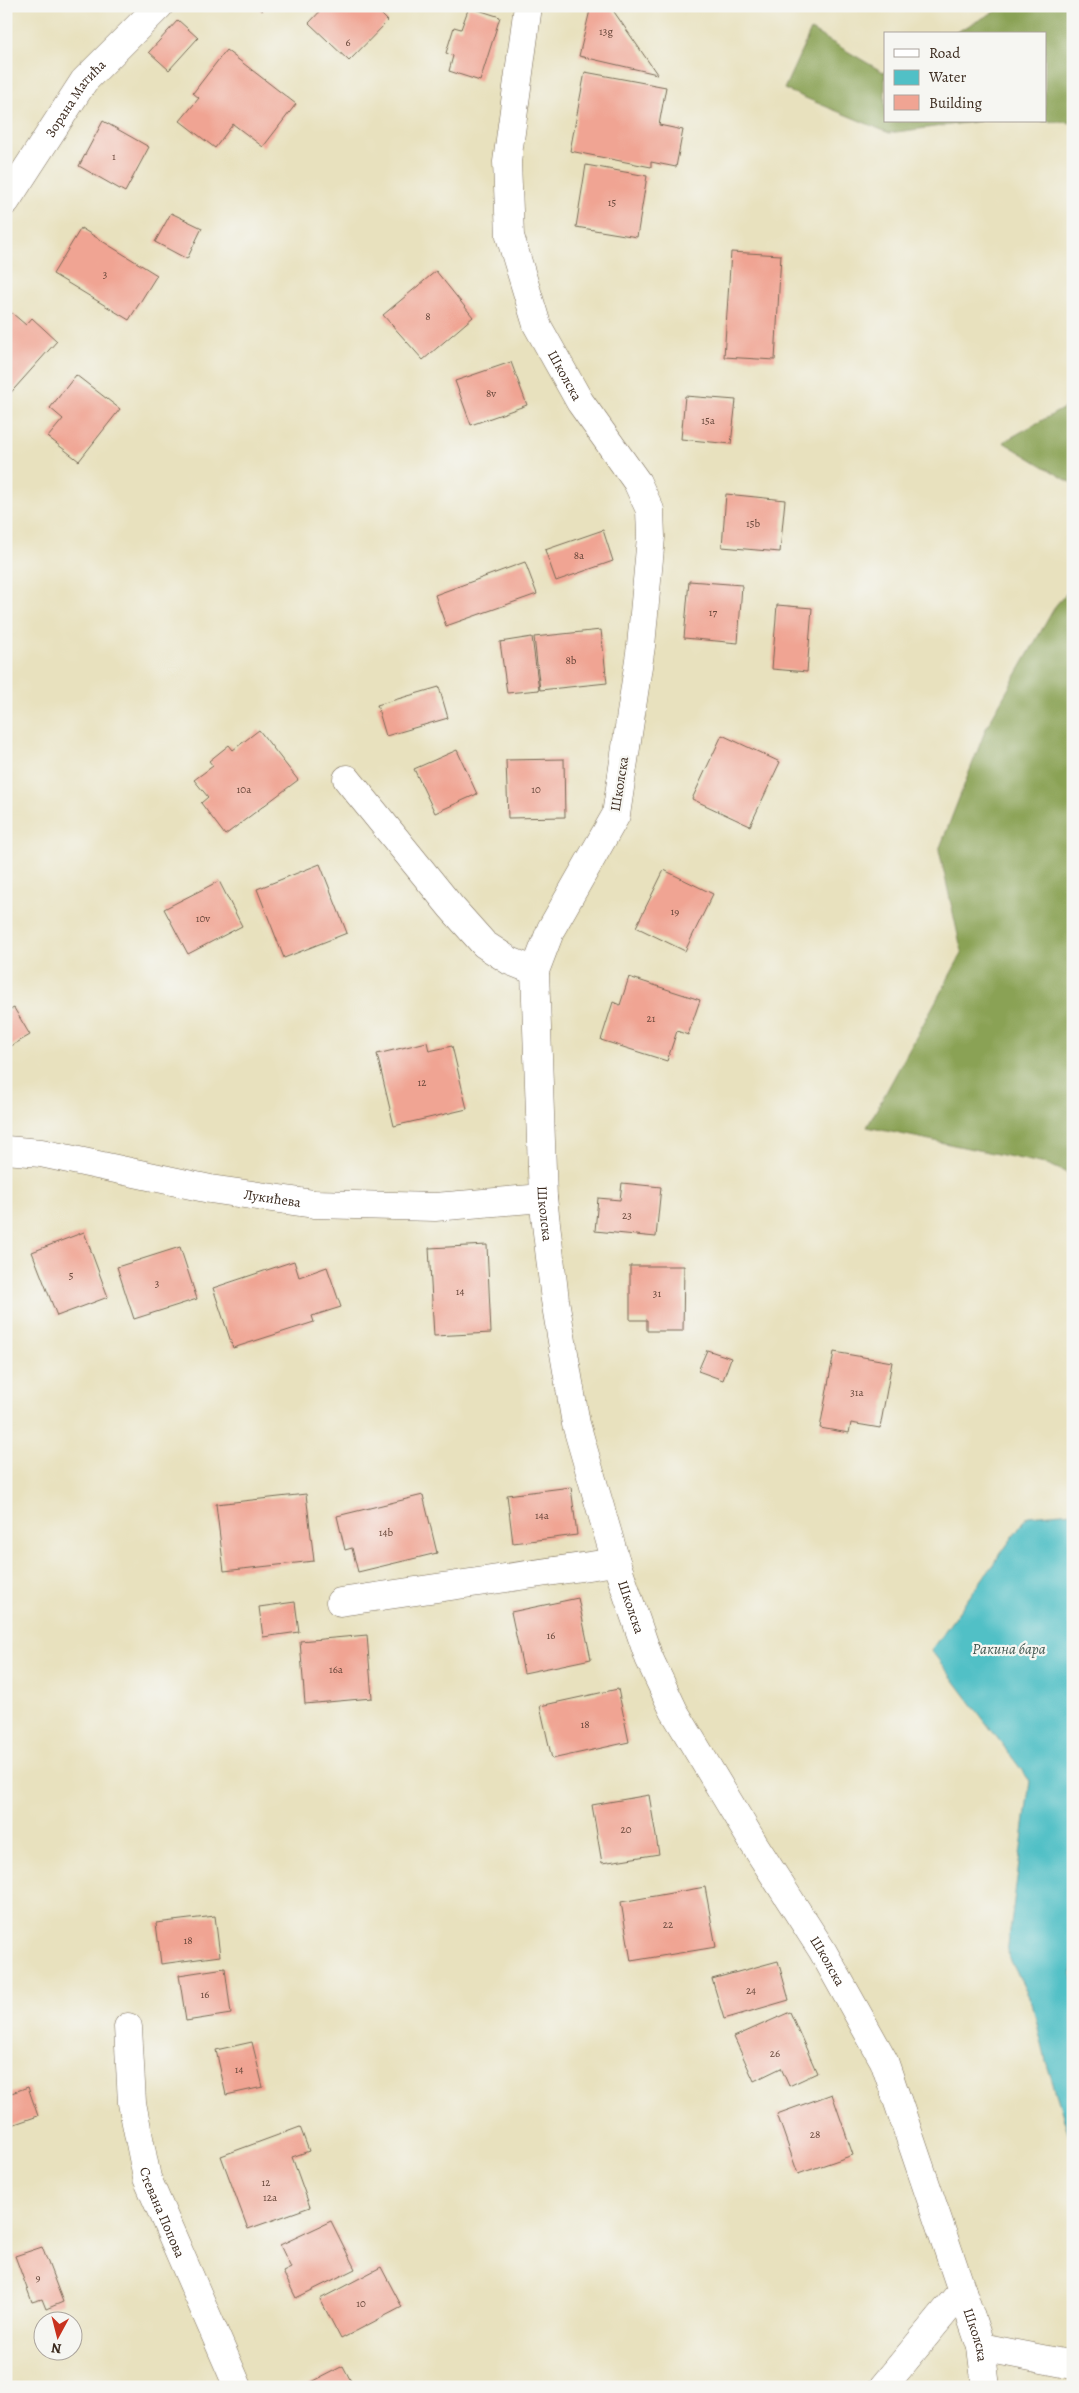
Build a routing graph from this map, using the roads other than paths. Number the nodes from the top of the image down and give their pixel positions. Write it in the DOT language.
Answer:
graph roads {
  1 [pos="159,6"];
  2 [pos="528,6"];
  3 [pos="6,201"];
  4 [pos="347,779"];
  5 [pos="535,971"];
  6 [pos="6,1150"];
  7 [pos="543,1198"];
  8 [pos="616,1562"];
  9 [pos="340,1602"];
  10 [pos="128,2027"];
  11 [pos="962,2291"];
  12 [pos="981,2347"];
  13 [pos="1073,2365"];
  14 [pos="238,2387"];
  15 [pos="883,2387"];
  16 [pos="986,2387"];
  1 -- 3 [label="street, Зорана Матића"];
  2 -- 5 [label="street, Школска"];
  4 -- 5 [label="street"];
  5 -- 7 [label="street, Школска"];
  6 -- 7 [label="street, Лукићева"];
  7 -- 8 [label="street, Школска"];
  8 -- 9 [label="street"];
  8 -- 11 [label="street, Школска"];
  10 -- 14 [label="street, Стевана Попова"];
  11 -- 12 [label="street, Школска"];
  11 -- 15 [label="street"];
  12 -- 13 [label="street"];
  12 -- 16 [label="street, Школска"];
}
